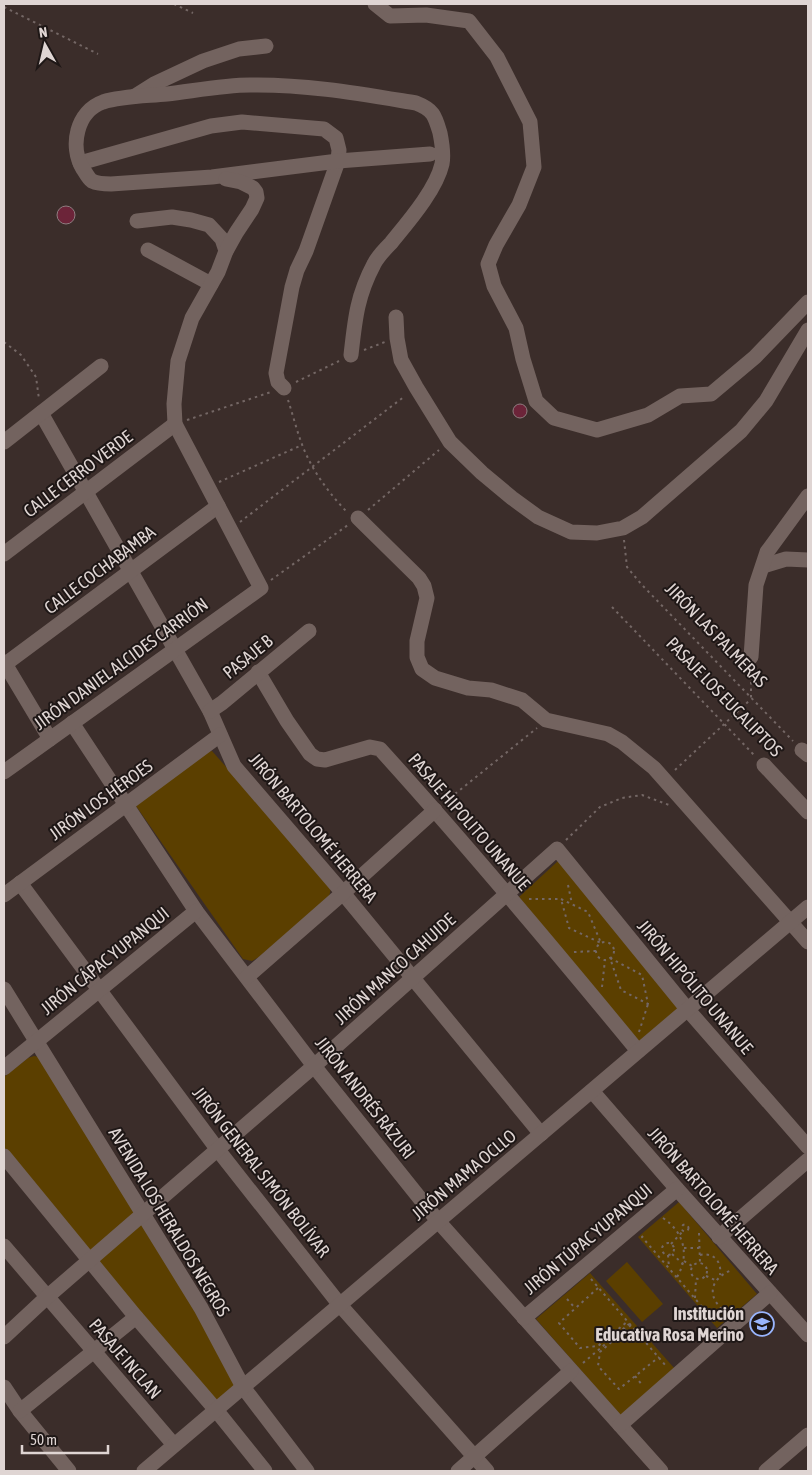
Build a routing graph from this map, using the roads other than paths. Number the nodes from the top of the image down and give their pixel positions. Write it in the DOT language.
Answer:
graph roads {
  1 [pos="375,4"];
  2 [pos="266,46"];
  3 [pos="134,97"];
  4 [pos="430,154"];
  5 [pos="338,161"];
  6 [pos="80,163"];
  7 [pos="212,177"];
  8 [pos="137,220"];
  9 [pos="148,250"];
  10 [pos="226,251"];
  11 [pos="211,284"];
  12 [pos="808,302"];
  13 [pos="396,317"];
  14 [pos="808,330"];
  15 [pos="352,355"];
  16 [pos="101,366"];
  17 [pos="284,388"];
  18 [pos="41,413"];
  19 [pos="175,424"];
  20 [pos="4,442"];
  21 [pos="86,491"];
  22 [pos="808,496"];
  23 [pos="218,506"];
  24 [pos="358,518"];
  25 [pos="4,554"];
  26 [pos="808,560"];
  27 [pos="762,566"];
  28 [pos="130,571"];
  29 [pos="309,632"];
  30 [pos="175,649"];
  31 [pos="751,657"];
  32 [pos="4,664"];
  33 [pos="258,672"];
  34 [pos="210,710"];
  35 [pos="72,723"];
  36 [pos="220,735"];
  37 [pos="50,738"];
  38 [pos="764,765"];
  39 [pos="4,772"];
  40 [pos="127,804"];
  41 [pos="436,810"];
  42 [pos="808,812"];
  43 [pos="557,849"];
  44 [pos="20,883"];
  45 [pos="344,893"];
  46 [pos="508,893"];
  47 [pos="4,895"];
  48 [pos="808,907"];
  49 [pos="196,910"];
  50 [pos="790,922"];
  51 [pos="808,942"];
  52 [pos="247,977"];
  53 [pos="413,978"];
  54 [pos="4,989"];
  55 [pos="99,990"];
  56 [pos="688,1010"];
  57 [pos="36,1041"];
  58 [pos="638,1051"];
  59 [pos="314,1066"];
  60 [pos="4,1068"];
  61 [pos="592,1091"];
  62 [pos="542,1134"];
  63 [pos="808,1147"];
  64 [pos="218,1150"];
  65 [pos="4,1156"];
  66 [pos="808,1160"];
  67 [pos="677,1189"];
  68 [pos="143,1215"];
  69 [pos="438,1221"];
  70 [pos="712,1236"];
  71 [pos="4,1246"];
  72 [pos="89,1261"];
  73 [pos="770,1293"];
  74 [pos="47,1296"];
  75 [pos="340,1305"];
  76 [pos="136,1318"];
  77 [pos="524,1318"];
  78 [pos="808,1335"];
  79 [pos="4,1337"];
  80 [pos="94,1352"];
  81 [pos="572,1372"];
  82 [pos="243,1387"];
  83 [pos="4,1388"];
  84 [pos="216,1410"];
  85 [pos="20,1411"];
  86 [pos="620,1425"];
  87 [pos="808,1435"];
  88 [pos="174,1445"];
  89 [pos="474,1458"];
  90 [pos="69,1471"];
  91 [pos="144,1471"];
  92 [pos="265,1471"];
  93 [pos="306,1471"];
  94 [pos="458,1471"];
  95 [pos="487,1471"];
  96 [pos="661,1471"];
  97 [pos="766,1471"];
  1 -- 12 [label="street"];
  2 -- 3 [label="street"];
  3 -- 6 [label="street"];
  3 -- 15 [label="street"];
  4 -- 5 [label="street"];
  5 -- 6 [label="street"];
  5 -- 7 [label="street"];
  5 -- 17 [label="street"];
  6 -- 7 [label="street"];
  7 -- 10 [label="street"];
  8 -- 10 [label="street"];
  9 -- 11 [label="street"];
  10 -- 11 [label="street"];
  11 -- 19 [label="street"];
  13 -- 14 [label="street"];
  16 -- 18 [label="street"];
  18 -- 20 [label="street"];
  18 -- 21 [label="street, JIRÓN BARTOLOMÉ HERRERA"];
  19 -- 21 [label="street, CALLE CERRO VERDE"];
  19 -- 23 [label="street"];
  21 -- 25 [label="street, CALLE CERRO VERDE"];
  21 -- 28 [label="street, JIRÓN BARTOLOMÉ HERRERA"];
  22 -- 27 [label="street"];
  23 -- 28 [label="street, CALLE COCHABAMBA"];
  23 -- 30 [label="street, JIRÓN DANIEL ALCIDES CARRIÓN"];
  24 -- 50 [label="street"];
  26 -- 27 [label="street"];
  27 -- 31 [label="street"];
  28 -- 30 [label="street, JIRÓN BARTOLOMÉ HERRERA"];
  28 -- 32 [label="street, CALLE COCHABAMBA"];
  29 -- 33 [label="street, PASAJE B"];
  30 -- 34 [label="street, JIRÓN BARTOLOMÉ HERRERA"];
  30 -- 35 [label="street, JIRÓN DANIEL ALCIDES CARRIÓN"];
  32 -- 37 [label="street"];
  33 -- 34 [label="street, PASAJE B"];
  33 -- 41 [label="street, PASAJE HIPOLITO UNANUE"];
  34 -- 36 [label="street, JIRÓN BARTOLOMÉ HERRERA"];
  35 -- 37 [label="street, JIRÓN DANIEL ALCIDES CARRIÓN"];
  35 -- 40 [label="street, JIRÓN ANDRÉS RÁZURI"];
  36 -- 40 [label="street, JIRÓN LOS HÉROES"];
  36 -- 45 [label="street, JIRÓN BARTOLOMÉ HERRERA"];
  37 -- 39 [label="street, JIRÓN DANIEL ALCIDES CARRIÓN"];
  38 -- 42 [label="street, PASAJE LOS EUCALIPTOS"];
  40 -- 44 [label="street, JIRÓN LOS HÉROES"];
  40 -- 49 [label="street, JIRÓN ANDRÉS RÁZURI"];
  41 -- 45 [label="street"];
  41 -- 46 [label="street, PASAJE HIPOLITO UNANUE"];
  43 -- 46 [label="street, JIRÓN MANCO CAHUIDE"];
  43 -- 56 [label="street, JIRÓN HIPÓLITO UNANUE"];
  44 -- 47 [label="street, JIRÓN LOS HÉROES"];
  44 -- 55 [label="street, JIRÓN GENERAL SIMÓN BOLÍVAR"];
  45 -- 52 [label="street"];
  45 -- 53 [label="street, JIRÓN BARTOLOMÉ HERRERA"];
  46 -- 53 [label="street, JIRÓN MANCO CAHUIDE"];
  46 -- 58 [label="street, PASAJE HIPOLITO UNANUE"];
  48 -- 50 [label="street, JIRÓN MAMA OCLLO"];
  49 -- 52 [label="street, JIRÓN ANDRÉS RÁZURI"];
  49 -- 55 [label="street, JIRÓN CÁPAC YUPANQUI"];
  50 -- 51 [label="street"];
  50 -- 56 [label="street, JIRÓN MAMA OCLLO"];
  52 -- 59 [label="street, JIRÓN ANDRÉS RÁZURI"];
  53 -- 59 [label="street, JIRÓN MANCO CAHUIDE"];
  53 -- 62 [label="street, JIRÓN BARTOLOMÉ HERRERA"];
  54 -- 57 [label="street, AVENIDA LOS HERALDOS NEGROS"];
  55 -- 57 [label="street, JIRÓN CÁPAC YUPANQUI"];
  55 -- 64 [label="street, JIRÓN GENERAL SIMÓN BOLÍVAR"];
  56 -- 58 [label="street, JIRÓN MAMA OCLLO"];
  56 -- 63 [label="street, JIRÓN HIPÓLITO UNANUE"];
  57 -- 60 [label="street, JIRÓN CÁPAC YUPANQUI"];
  57 -- 68 [label="street, AVENIDA LOS HERALDOS NEGROS"];
  58 -- 61 [label="street, JIRÓN MAMA OCLLO"];
  59 -- 64 [label="street, JIRÓN MANCO CAHUIDE"];
  59 -- 69 [label="street, JIRÓN ANDRÉS RÁZURI"];
  61 -- 62 [label="street, JIRÓN MAMA OCLLO"];
  61 -- 67 [label="street, JIRÓN BARTOLOMÉ HERRERA"];
  62 -- 69 [label="street, JIRÓN MAMA OCLLO"];
  64 -- 68 [label="street, JIRÓN MANCO CAHUIDE"];
  64 -- 75 [label="street, JIRÓN GENERAL SIMÓN BOLÍVAR"];
  65 -- 72 [label="street"];
  66 -- 70 [label="street"];
  67 -- 70 [label="street, JIRÓN BARTOLOMÉ HERRERA"];
  67 -- 77 [label="street, JIRÓN TÚPAC YUPANQUI"];
  68 -- 72 [label="street, JIRÓN MANCO CAHUIDE"];
  68 -- 82 [label="street, AVENIDA LOS HERALDOS NEGROS"];
  69 -- 75 [label="street, JIRÓN MAMA OCLLO"];
  69 -- 77 [label="street, JIRÓN ANDRÉS RÁZURI"];
  70 -- 73 [label="street, JIRÓN BARTOLOMÉ HERRERA"];
  71 -- 74 [label="street, PASAJE INCLAN"];
  72 -- 74 [label="street, JIRÓN MANCO CAHUIDE"];
  72 -- 76 [label="street"];
  73 -- 78 [label="street, JIRÓN BARTOLOMÉ HERRERA"];
  73 -- 86 [label="street"];
  74 -- 79 [label="street, JIRÓN MANCO CAHUIDE"];
  74 -- 80 [label="street, PASAJE INCLAN"];
  75 -- 82 [label="street, JIRÓN MAMA OCLLO"];
  75 -- 89 [label="street, JIRÓN GENERAL SIMÓN BOLÍVAR"];
  76 -- 80 [label="street"];
  76 -- 84 [label="street"];
  77 -- 81 [label="street, JIRÓN ANDRÉS RÁZURI"];
  80 -- 85 [label="street"];
  80 -- 88 [label="street, PASAJE INCLAN"];
  81 -- 86 [label="street, JIRÓN ANDRÉS RÁZURI"];
  81 -- 89 [label="street"];
  82 -- 84 [label="street, JIRÓN MAMA OCLLO"];
  82 -- 93 [label="street, AVENIDA LOS HERALDOS NEGROS"];
  83 -- 85 [label="street"];
  84 -- 88 [label="street, JIRÓN MAMA OCLLO"];
  84 -- 92 [label="street"];
  85 -- 90 [label="street"];
  86 -- 96 [label="street, JIRÓN ANDRÉS RÁZURI"];
  87 -- 97 [label="street"];
  88 -- 91 [label="street, JIRÓN MAMA OCLLO"];
  89 -- 94 [label="street"];
  89 -- 95 [label="street, JIRÓN GENERAL SIMÓN BOLÍVAR"];
}
